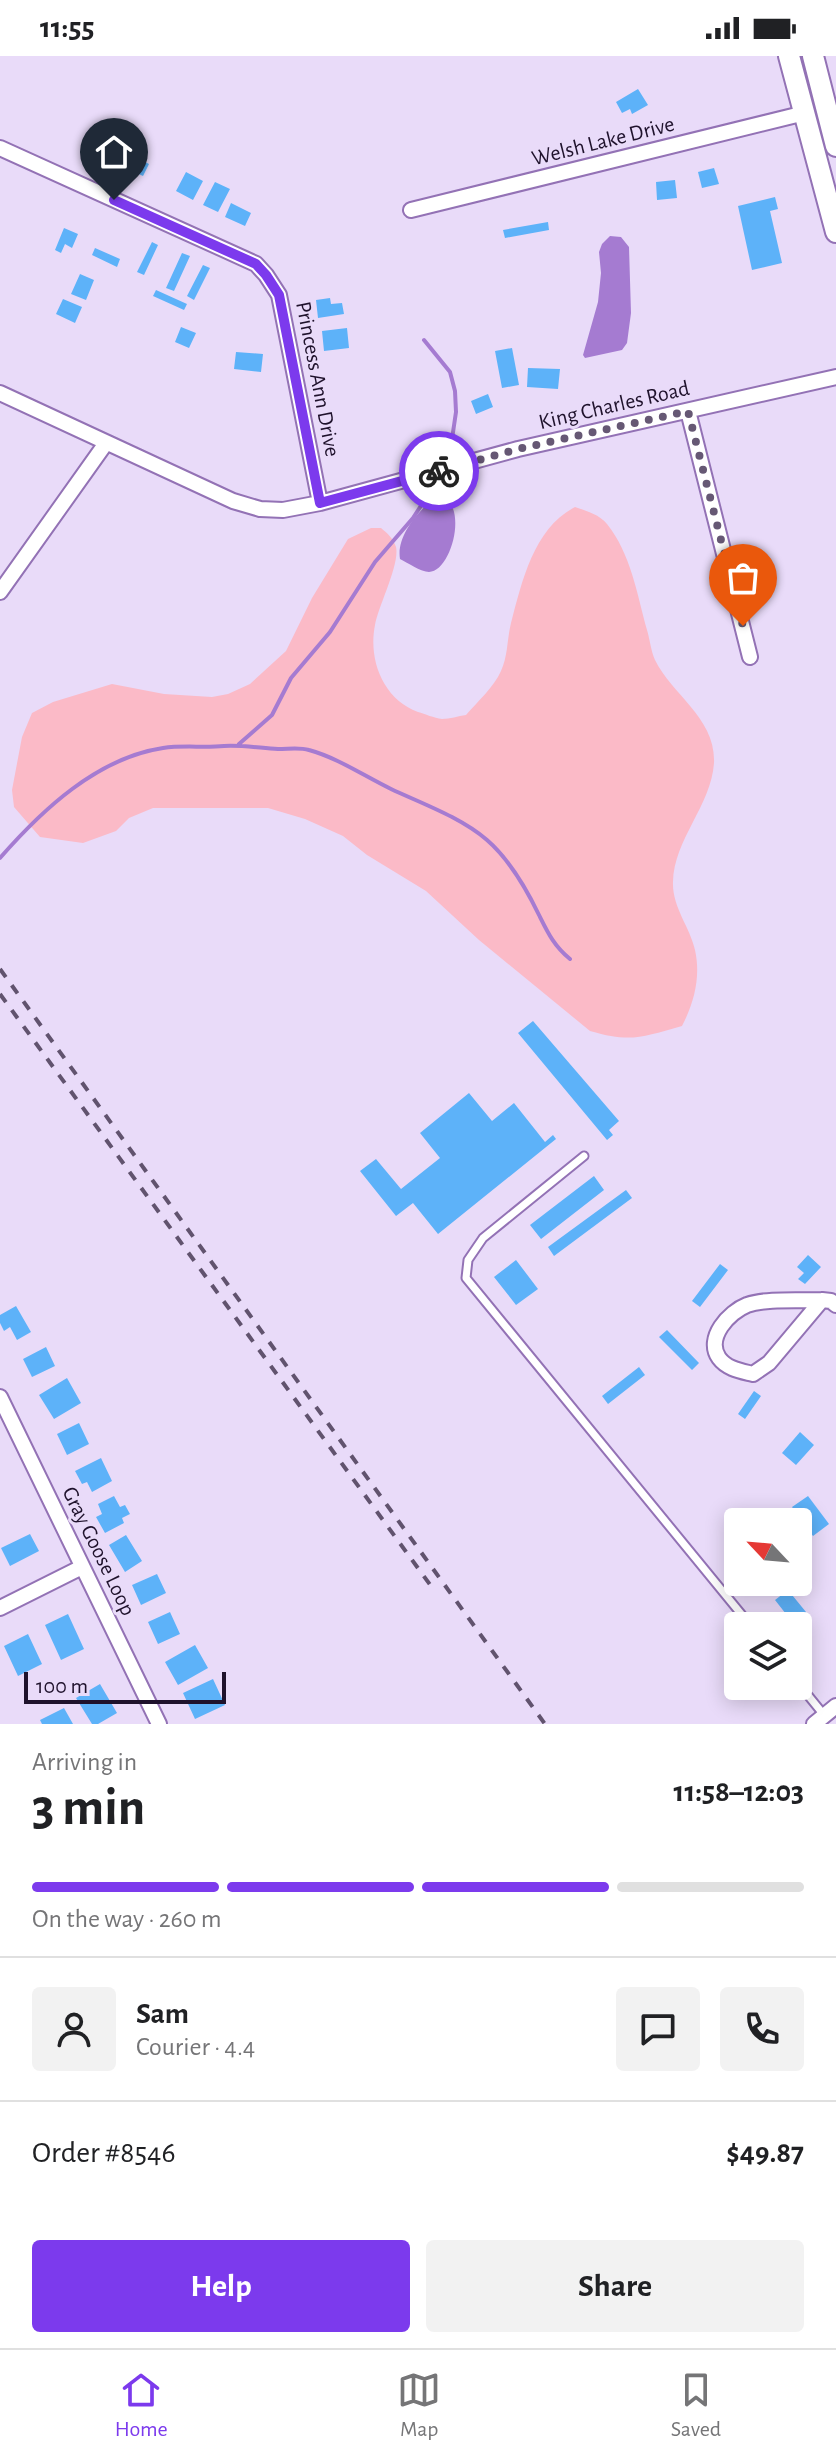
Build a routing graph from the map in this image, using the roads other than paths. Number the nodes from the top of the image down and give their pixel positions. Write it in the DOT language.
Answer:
graph roads {
  1 [pos="789,56"];
  2 [pos="813,56"];
  3 [pos="805,113"];
  4 [pos="836,146"];
  5 [pos="0,148"];
  6 [pos="818,160"];
  7 [pos="836,189"];
  8 [pos="411,210"];
  9 [pos="836,232"];
  10 [pos="836,377"];
  11 [pos="0,393"];
  12 [pos="688,411"];
  13 [pos="106,443"];
  14 [pos="320,503"];
  15 [pos="0,592"];
  16 [pos="750,657"];
  17 [pos="584,1156"];
  18 [pos="829,1303"];
  19 [pos="1,1403"];
  20 [pos="82,1567"];
  21 [pos="0,1608"];
  22 [pos="740,1612"];
  23 [pos="812,1699"];
  24 [pos="827,1717"];
  25 [pos="159,1724"];
  1 -- 3 [label="main road"];
  2 -- 4 [label="main road"];
  3 -- 6 [label="main road"];
  3 -- 8 [label="street, Welsh Lake Drive"];
  5 -- 14 [label="street, Princess Ann Drive"];
  6 -- 7 [label="main road"];
  6 -- 9 [label="main road"];
  10 -- 12 [label="street, King Charles Road"];
  11 -- 13 [label="street, King Charles Road"];
  12 -- 14 [label="street, King Charles Road"];
  12 -- 16 [label="street"];
  13 -- 14 [label="street, King Charles Road"];
  13 -- 15 [label="street"];
  17 -- 22 [label="lane"];
  18 -- 18 [label="street"];
  19 -- 20 [label="street, Gray Goose Loop"];
  20 -- 21 [label="street"];
  20 -- 25 [label="street, Gray Goose Loop"];
  23 -- 24 [label="lane"];
}
